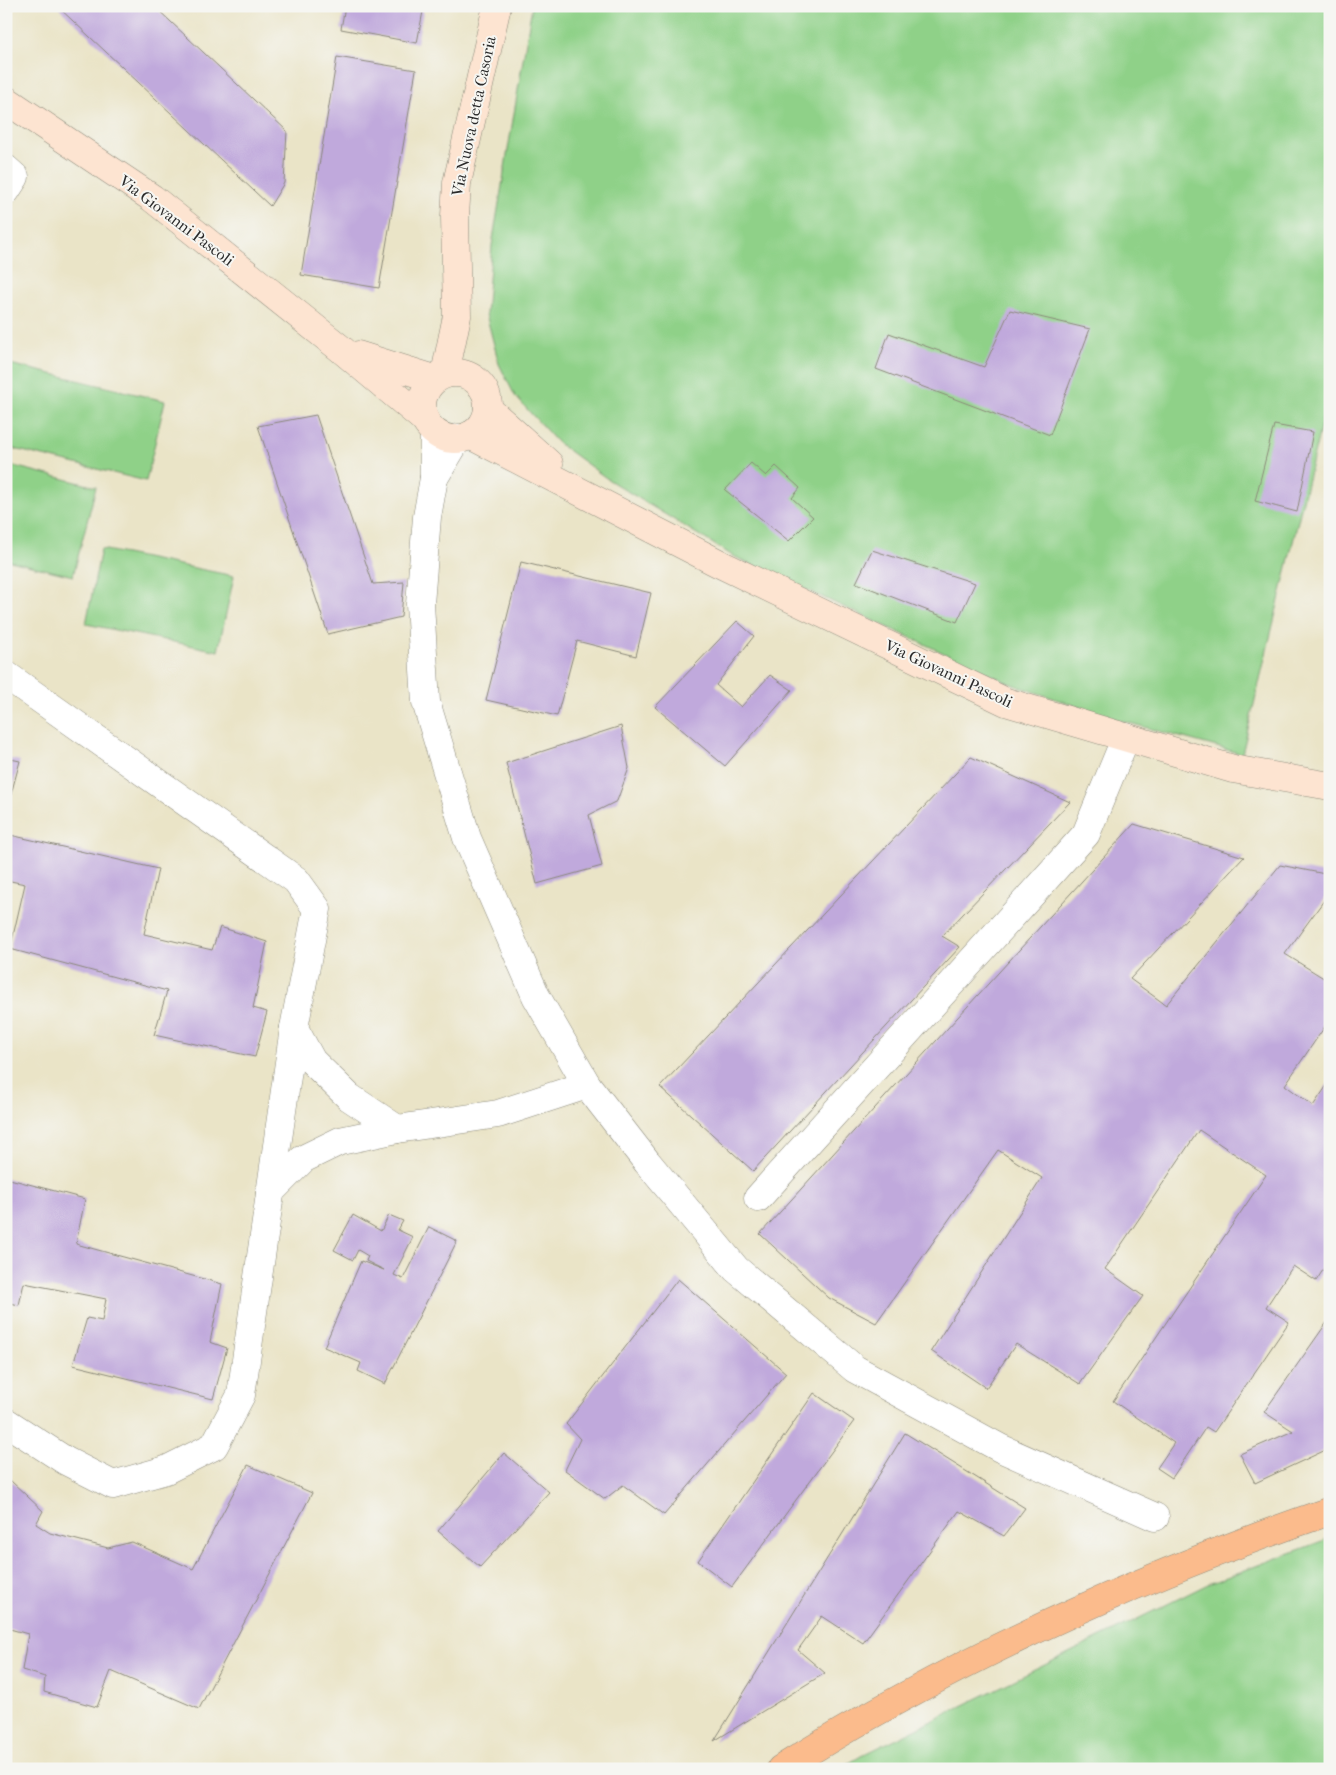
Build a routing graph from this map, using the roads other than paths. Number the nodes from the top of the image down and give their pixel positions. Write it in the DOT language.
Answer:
graph roads {
  1 [pos="497,6"];
  2 [pos="6,100"];
  3 [pos="6,169"];
  4 [pos="6,191"];
  5 [pos="457,316"];
  6 [pos="341,349"];
  7 [pos="440,377"];
  8 [pos="476,380"];
  9 [pos="488,409"];
  10 [pos="447,431"];
  11 [pos="592,497"];
  12 [pos="6,675"];
  13 [pos="1126,737"];
  14 [pos="1330,786"];
  15 [pos="294,1028"];
  16 [pos="587,1085"];
  17 [pos="397,1129"];
  18 [pos="270,1192"];
  19 [pos="758,1198"];
  20 [pos="6,1422"];
  21 [pos="1330,1511"];
  22 [pos="1155,1517"];
  23 [pos="781,1769"];
  1 -- 5 [label="street, Via Nuova detta Casoria"];
  2 -- 6 [label="street, Via Giovanni Pascoli"];
  3 -- 4 [label="street"];
  5 -- 7 [label="street, Via Nuova detta Casoria"];
  5 -- 8 [label="street, Via Nuova detta Casoria"];
  6 -- 7 [label="street, Via Giovanni Pascoli"];
  6 -- 10 [label="street, Via Giovanni Pascoli"];
  7 -- 8 [label="street"];
  7 -- 10 [label="street"];
  8 -- 9 [label="street"];
  9 -- 10 [label="street"];
  9 -- 11 [label="street, Via Giovanni Pascoli"];
  10 -- 11 [label="street, Via Giovanni Pascoli"];
  10 -- 16 [label="street"];
  11 -- 13 [label="street, Via Giovanni Pascoli"];
  12 -- 15 [label="street"];
  13 -- 14 [label="street, Via Giovanni Pascoli"];
  13 -- 19 [label="street"];
  15 -- 17 [label="street"];
  15 -- 18 [label="street"];
  16 -- 17 [label="street"];
  16 -- 22 [label="street"];
  17 -- 18 [label="street"];
  18 -- 20 [label="street"];
  21 -- 23 [label="highway"];
}
